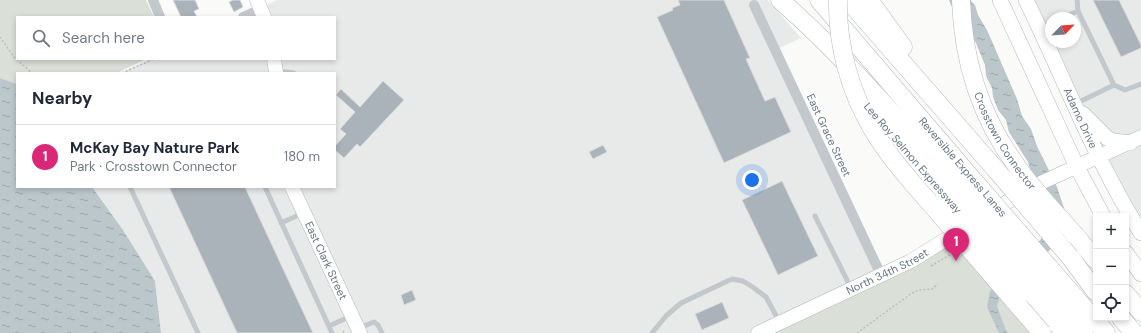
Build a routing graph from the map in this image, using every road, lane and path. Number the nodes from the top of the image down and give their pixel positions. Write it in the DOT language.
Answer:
graph roads {
  1 [pos="153,0"];
  2 [pos="778,0"];
  3 [pos="819,0"];
  4 [pos="838,0"];
  5 [pos="848,0"];
  6 [pos="869,0"];
  7 [pos="961,0"];
  8 [pos="1000,0"];
  9 [pos="1026,0"];
  10 [pos="1076,0"];
  11 [pos="754,5"];
  12 [pos="261,9"];
  13 [pos="1078,11"];
  14 [pos="160,16"];
  15 [pos="245,16"];
  16 [pos="1045,25"];
  17 [pos="0,37"];
  18 [pos="1053,48"];
  19 [pos="16,59"];
  20 [pos="17,60"];
  21 [pos="152,60"];
  22 [pos="275,68"];
  23 [pos="31,72"];
  24 [pos="124,72"];
  25 [pos="290,72"];
  26 [pos="1141,84"];
  27 [pos="1114,85"];
  28 [pos="1074,105"];
  29 [pos="950,117"];
  30 [pos="1135,140"];
  31 [pos="1099,157"];
  32 [pos="1077,167"];
  33 [pos="130,188"];
  34 [pos="264,188"];
  35 [pos="292,188"];
  36 [pos="304,212"];
  37 [pos="1101,213"];
  38 [pos="815,216"];
  39 [pos="281,223"];
  40 [pos="1141,233"];
  41 [pos="960,249"];
  42 [pos="1093,256"];
  43 [pos="1070,257"];
  44 [pos="1129,257"];
  45 [pos="931,266"];
  46 [pos="1141,274"];
  47 [pos="882,275"];
  48 [pos="1041,282"];
  49 [pos="938,284"];
  50 [pos="1093,285"];
  51 [pos="1093,288"];
  52 [pos="851,289"];
  53 [pos="1129,298"];
  54 [pos="1141,312"];
  55 [pos="352,315"];
  56 [pos="1117,321"];
  57 [pos="1124,321"];
  58 [pos="780,323"];
  59 [pos="328,326"];
  60 [pos="359,331"];
  61 [pos="198,333"];
  62 [pos="332,333"];
  63 [pos="382,333"];
  64 [pos="652,333"];
  65 [pos="758,333"];
  66 [pos="857,333"];
  67 [pos="1042,333"];
  68 [pos="1065,333"];
  69 [pos="1084,333"];
  70 [pos="1106,333"];
  71 [pos="1126,333"];
  72 [pos="1134,333"];
  1 -- 14 [label="street"];
  2 -- 48 [label="highway, Lee Roy Selmon Expressway, bridge"];
  3 -- 48 [label="highway, Reversible Express Lanes, bridge"];
  4 -- 67 [label="highway, bridge"];
  5 -- 29 [label="highway"];
  6 -- 29 [label="highway"];
  7 -- 42 [label="highway, Crosstown Connector, bridge"];
  8 -- 32 [label="main road"];
  9 -- 16 [label="main road, Adamo Drive"];
  10 -- 13 [label="lane"];
  11 -- 47 [label="street, East Grace Street"];
  12 -- 15 [label="street"];
  13 -- 27 [label="lane"];
  17 -- 19 [label="path"];
  18 -- 28 [label="main road, Adamo Drive"];
  20 -- 23 [label="path"];
  21 -- 24 [label="path"];
  22 -- 25 [label="lane"];
  26 -- 27 [label="lane"];
  27 -- 28 [label="lane"];
  28 -- 30 [label="main road"];
  28 -- 31 [label="main road, Adamo Drive"];
  29 -- 43 [label="highway, bridge"];
  30 -- 31 [label="street, North 34th Street"];
  31 -- 32 [label="street, North 34th Street"];
  31 -- 40 [label="main road, Adamo Drive"];
  32 -- 37 [label="main road"];
  32 -- 47 [label="street, North 34th Street"];
  33 -- 61 [label="lane"];
  34 -- 39 [label="lane"];
  35 -- 36 [label="street, East Clark Street"];
  36 -- 39 [label="lane"];
  36 -- 55 [label="street, East Clark Street"];
  38 -- 52 [label="lane"];
  39 -- 59 [label="lane"];
  41 -- 45 [label="path"];
  43 -- 50 [label="highway"];
  43 -- 51 [label="highway"];
  44 -- 46 [label="main road"];
  47 -- 52 [label="street, North 34th Street"];
  48 -- 68 [label="highway, Lee Roy Selmon Expressway"];
  48 -- 69 [label="highway"];
  48 -- 70 [label="highway, Reversible Express Lanes"];
  49 -- 66 [label="path"];
  52 -- 58 [label="street, North 34th Street"];
  53 -- 54 [label="highway"];
  55 -- 59 [label="lane"];
  55 -- 60 [label="street, East Clark Street"];
  56 -- 71 [label="highway"];
  57 -- 72 [label="highway"];
  58 -- 64 [label="lane"];
  58 -- 65 [label="street, North 34th Street"];
  59 -- 62 [label="lane"];
  60 -- 63 [label="lane"];
}
